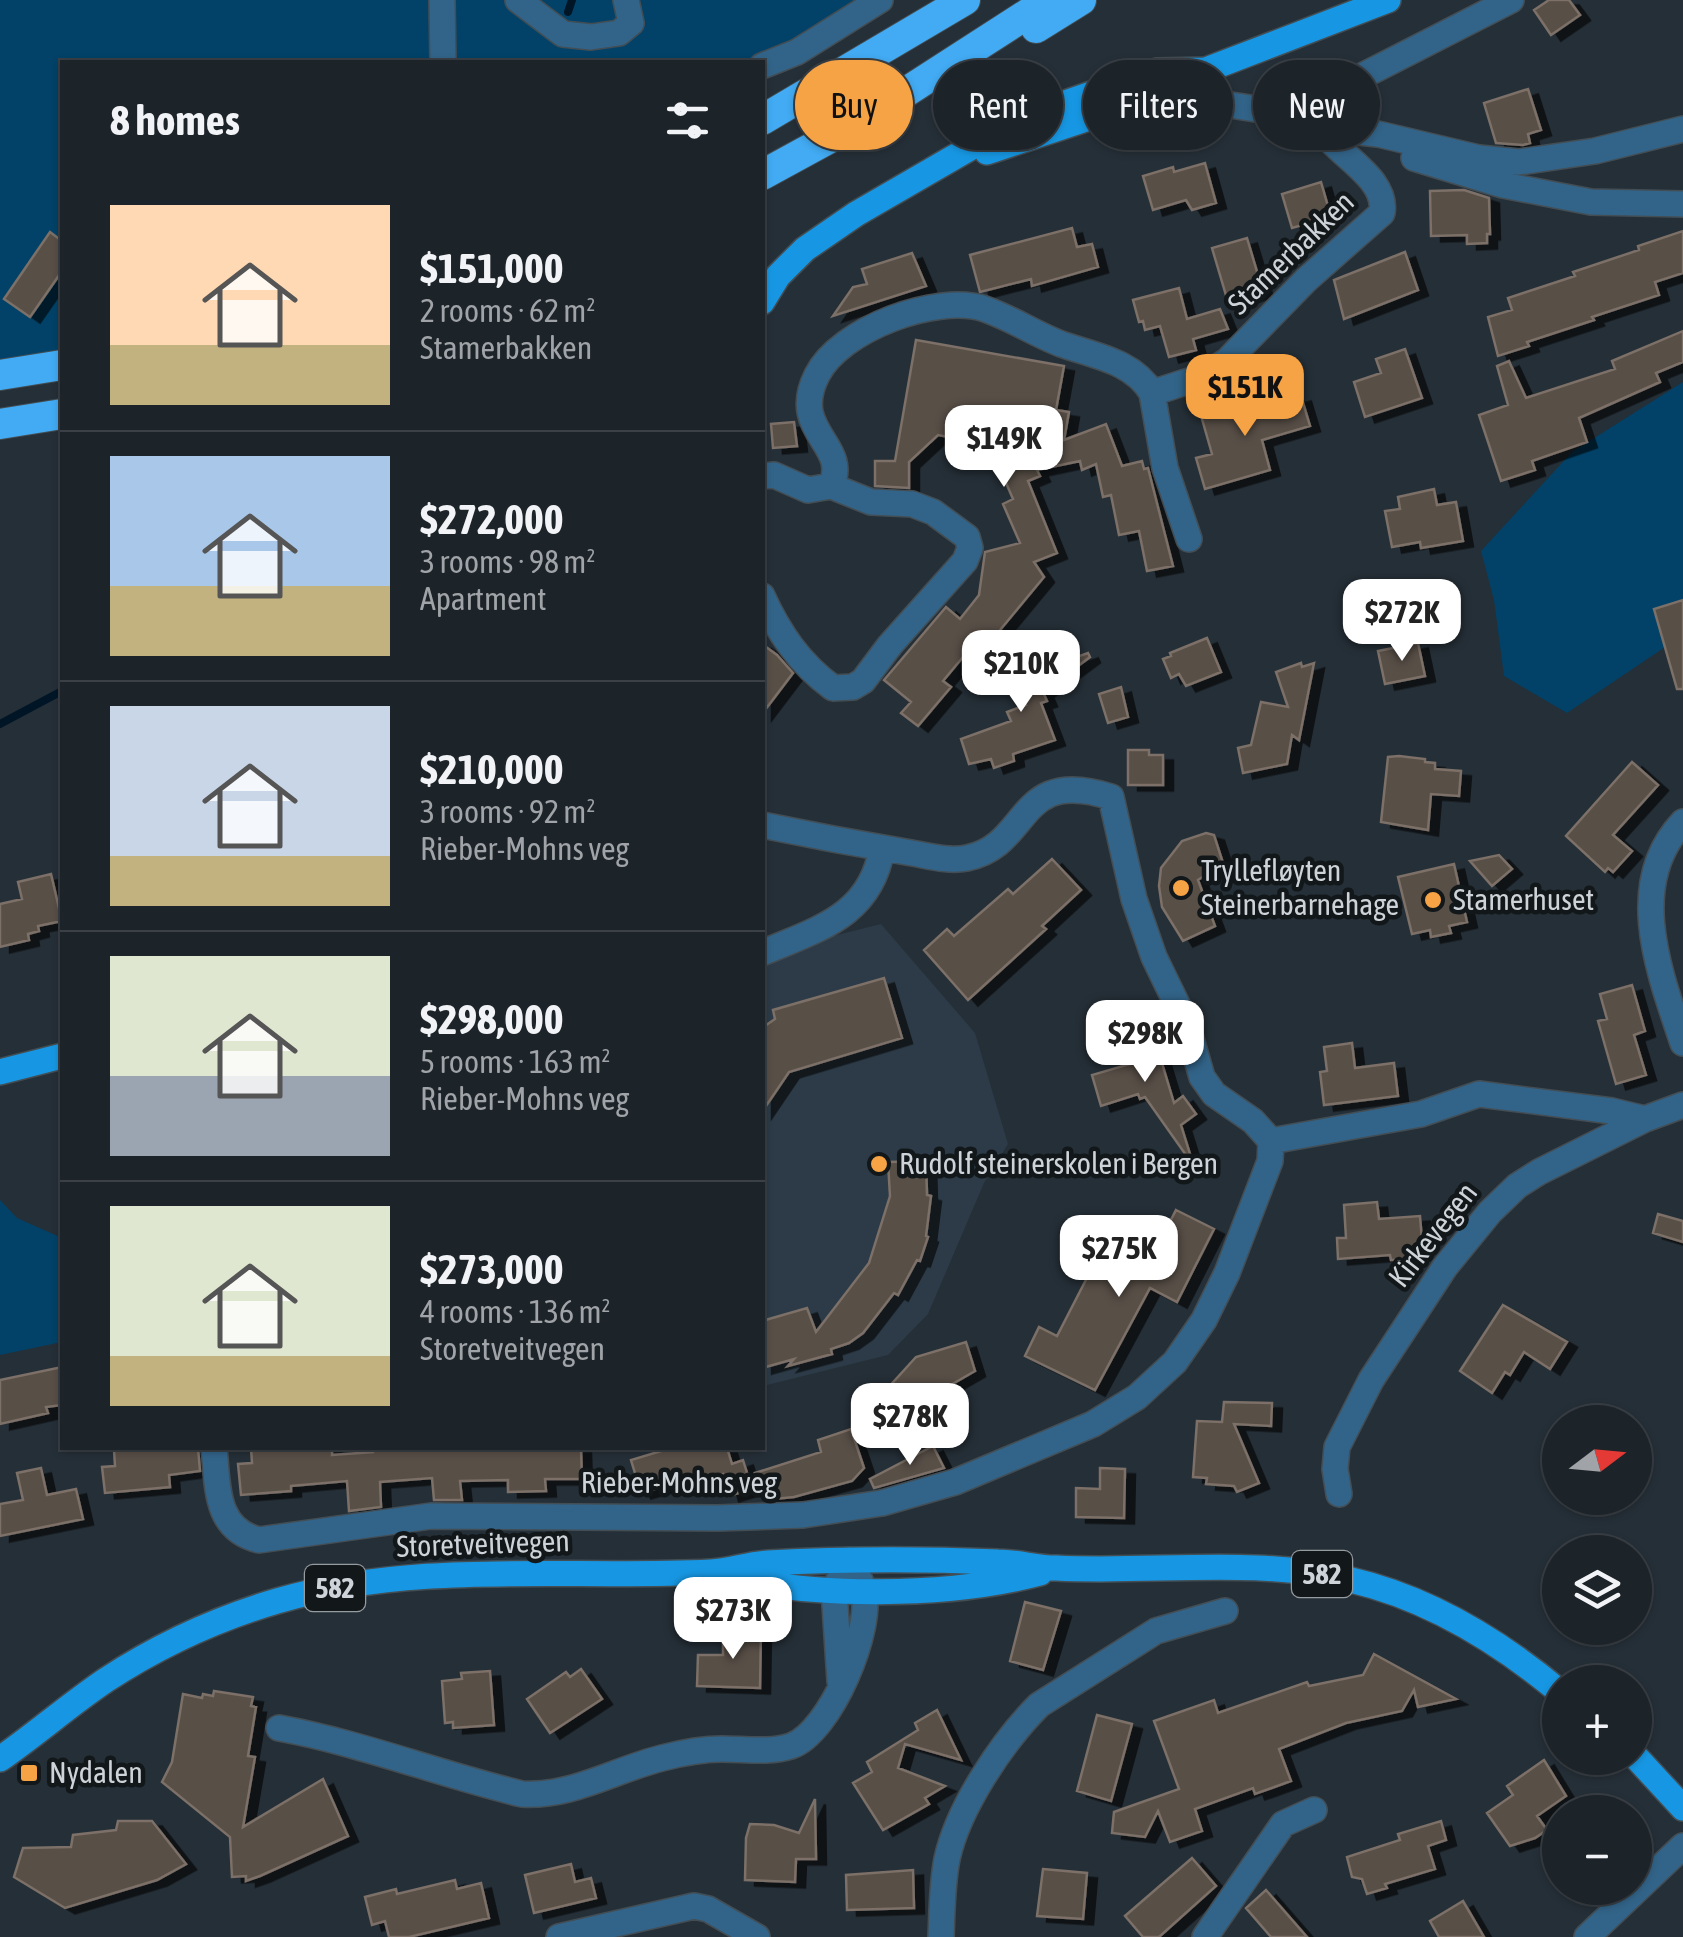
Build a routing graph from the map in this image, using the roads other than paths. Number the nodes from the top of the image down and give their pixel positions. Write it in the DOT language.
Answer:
graph roads {
  1 [pos="442,0"];
  2 [pos="518,0"];
  3 [pos="626,0"];
  4 [pos="880,0"];
  5 [pos="964,0"];
  6 [pos="1049,0"];
  7 [pos="1081,0"];
  8 [pos="1388,0"];
  9 [pos="1511,0"];
  10 [pos="941,11"];
  11 [pos="444,60"];
  12 [pos="1232,60"];
  13 [pos="765,65"];
  14 [pos="1380,67"];
  15 [pos="913,87"];
  16 [pos="913,93"];
  17 [pos="1083,96"];
  18 [pos="765,118"];
  19 [pos="1683,129"];
  20 [pos="1380,134"];
  21 [pos="1380,146"];
  22 [pos="807,150"];
  23 [pos="1337,150"];
  24 [pos="765,173"];
  25 [pos="1683,204"];
  26 [pos="765,297"];
  27 [pos="60,366"];
  28 [pos="0,375"];
  29 [pos="1152,394"];
  30 [pos="60,414"];
  31 [pos="0,424"];
  32 [pos="765,476"];
  33 [pos="832,486"];
  34 [pos="1189,539"];
  35 [pos="765,602"];
  36 [pos="1683,822"];
  37 [pos="765,826"];
  38 [pos="882,848"];
  39 [pos="765,952"];
  40 [pos="1683,1042"];
  41 [pos="60,1057"];
  42 [pos="0,1072"];
  43 [pos="1683,1104"];
  44 [pos="1645,1119"];
  45 [pos="1271,1140"];
  46 [pos="214,1450"];
  47 [pos="1339,1494"];
  48 [pos="849,1560"];
  49 [pos="1054,1568"];
  50 [pos="715,1572"];
  51 [pos="834,1590"];
  52 [pos="864,1590"];
  53 [pos="1225,1611"];
  54 [pos="1542,1678"];
  55 [pos="840,1683"];
  56 [pos="279,1728"];
  57 [pos="0,1759"];
  58 [pos="1652,1774"];
  59 [pos="1683,1808"];
  60 [pos="1314,1810"];
  61 [pos="1683,1846"];
  62 [pos="559,1937"];
  63 [pos="757,1937"];
  64 [pos="941,1937"];
  65 [pos="1205,1937"];
  66 [pos="1587,1937"];
  1 -- 11 [label="street"];
  2 -- 3 [label="street"];
  4 -- 13 [label="street"];
  5 -- 10 [label="highway"];
  6 -- 15 [label="highway"];
  7 -- 16 [label="highway"];
  8 -- 12 [label="main road"];
  9 -- 14 [label="street"];
  10 -- 18 [label="highway"];
  17 -- 26 [label="main road"];
  19 -- 20 [label="street"];
  21 -- 25 [label="street"];
  22 -- 24 [label="highway"];
  23 -- 29 [label="street, Stamerbakken"];
  27 -- 28 [label="highway"];
  29 -- 33 [label="street"];
  29 -- 34 [label="street"];
  30 -- 31 [label="highway"];
  32 -- 33 [label="street"];
  33 -- 35 [label="street"];
  36 -- 40 [label="street"];
  37 -- 38 [label="street"];
  38 -- 39 [label="street"];
  38 -- 45 [label="street"];
  41 -- 42 [label="main road"];
  43 -- 44 [label="street, Kirkevegen"];
  44 -- 45 [label="street"];
  44 -- 47 [label="street, Kirkevegen"];
  45 -- 46 [label="street, Rieber-Mohns veg"];
  48 -- 49 [label="main road, Storetveitvegen / 582"];
  48 -- 50 [label="main road, Storetveitvegen / 582"];
  48 -- 51 [label="street"];
  48 -- 52 [label="street"];
  49 -- 52 [label="main road, Storetveitvegen / 582"];
  49 -- 54 [label="main road, Storetveitvegen / 582"];
  50 -- 51 [label="main road, Storetveitvegen / 582"];
  50 -- 57 [label="main road, Storetveitvegen / 582"];
  51 -- 52 [label="main road, Storetveitvegen / 582"];
  51 -- 55 [label="street"];
  52 -- 55 [label="street"];
  53 -- 64 [label="street"];
  55 -- 56 [label="street"];
  58 -- 59 [label="main road"];
  60 -- 65 [label="street"];
  61 -- 66 [label="street"];
  62 -- 63 [label="street"];
}
